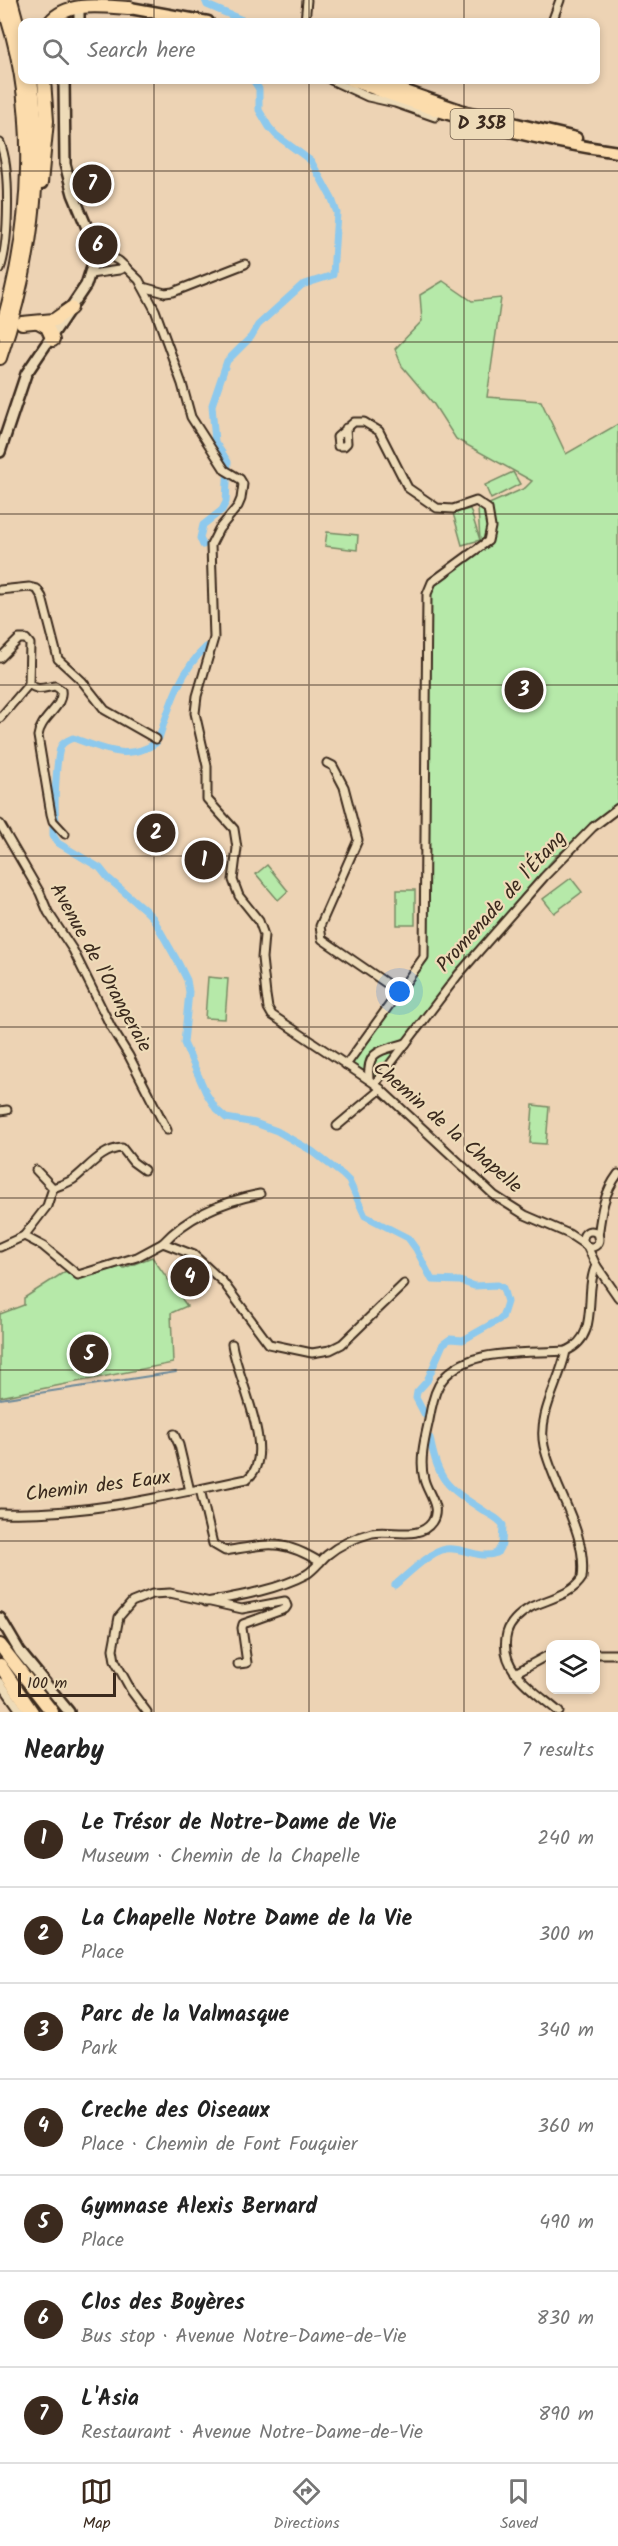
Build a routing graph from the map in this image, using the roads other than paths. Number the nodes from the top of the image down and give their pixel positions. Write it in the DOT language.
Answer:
graph roads {
  1 [pos="68,0"];
  2 [pos="90,0"];
  3 [pos="307,0"];
  4 [pos="560,0"];
  5 [pos="8,4"];
  6 [pos="130,8"];
  7 [pos="53,18"];
  8 [pos="186,18"];
  9 [pos="305,18"];
  10 [pos="553,18"];
  11 [pos="18,30"];
  12 [pos="18,60"];
  13 [pos="22,84"];
  14 [pos="31,84"];
  15 [pos="44,84"];
  16 [pos="66,84"];
  17 [pos="340,84"];
  18 [pos="361,84"];
  19 [pos="386,84"];
  20 [pos="435,117"];
  21 [pos="0,143"];
  22 [pos="618,144"];
  23 [pos="618,152"];
  24 [pos="96,248"];
  25 [pos="26,261"];
  26 [pos="245,264"];
  27 [pos="126,267"];
  28 [pos="0,269"];
  29 [pos="93,274"];
  30 [pos="144,289"];
  31 [pos="70,308"];
  32 [pos="38,322"];
  33 [pos="22,323"];
  34 [pos="0,332"];
  35 [pos="52,337"];
  36 [pos="0,358"];
  37 [pos="346,428"];
  38 [pos="0,452"];
  39 [pos="0,590"];
  40 [pos="0,658"];
  41 [pos="29,684"];
  42 [pos="0,718"];
  43 [pos="156,740"];
  44 [pos="327,763"];
  45 [pos="618,808"];
  46 [pos="0,824"];
  47 [pos="65,834"];
  48 [pos="399,992"];
  49 [pos="406,1043"];
  50 [pos="346,1065"];
  51 [pos="375,1084"];
  52 [pos="337,1125"];
  53 [pos="168,1130"];
  54 [pos="36,1170"];
  55 [pos="144,1170"];
  56 [pos="618,1174"];
  57 [pos="53,1188"];
  58 [pos="260,1194"];
  59 [pos="600,1215"];
  60 [pos="587,1233"];
  61 [pos="569,1234"];
  62 [pos="24,1236"];
  63 [pos="598,1241"];
  64 [pos="163,1243"];
  65 [pos="586,1245"];
  66 [pos="0,1247"];
  67 [pos="595,1266"];
  68 [pos="404,1284"];
  69 [pos="618,1298"];
  70 [pos="232,1344"];
  71 [pos="566,1352"];
  72 [pos="174,1434"];
  73 [pos="200,1489"];
  74 [pos="190,1491"];
  75 [pos="0,1513"];
  76 [pos="320,1562"];
  77 [pos="206,1602"];
  78 [pos="0,1618"];
  79 [pos="0,1645"];
  80 [pos="600,1654"];
  81 [pos="618,1654"];
  82 [pos="546,1656"];
  83 [pos="0,1657"];
  84 [pos="238,1664"];
  85 [pos="0,1665"];
  86 [pos="530,1666"];
  87 [pos="515,1673"];
  88 [pos="523,1681"];
  89 [pos="0,1682"];
  90 [pos="21,1712"];
  91 [pos="32,1712"];
  92 [pos="43,1712"];
  93 [pos="52,1712"];
  94 [pos="69,1712"];
  95 [pos="147,1712"];
  96 [pos="559,1712"];
  1 -- 6 [label="highway"];
  2 -- 6 [label="highway"];
  3 -- 9 [label="street"];
  4 -- 10 [label="street"];
  5 -- 11 [label="highway"];
  5 -- 12 [label="highway"];
  6 -- 7 [label="highway"];
  6 -- 8 [label="main road"];
  13 -- 34 [label="highway"];
  14 -- 25 [label="highway"];
  15 -- 25 [label="highway"];
  16 -- 24 [label="main road"];
  17 -- 20 [label="street"];
  18 -- 23 [label="main road, D 35B"];
  19 -- 22 [label="main road, D 35B"];
  21 -- 28 [label="street"];
  24 -- 27 [label="street, Chemin de la Chapelle"];
  24 -- 29 [label="main road"];
  25 -- 36 [label="highway"];
  26 -- 30 [label="street"];
  27 -- 29 [label="street"];
  27 -- 30 [label="street, Chemin de la Chapelle"];
  29 -- 31 [label="main road"];
  29 -- 35 [label="main road"];
  30 -- 50 [label="street, Chemin de la Chapelle"];
  31 -- 32 [label="highway"];
  31 -- 35 [label="main road"];
  32 -- 33 [label="highway"];
  32 -- 35 [label="highway"];
  35 -- 38 [label="main road"];
  37 -- 48 [label="street"];
  39 -- 43 [label="street"];
  40 -- 41 [label="street"];
  41 -- 42 [label="street"];
  41 -- 47 [label="street"];
  44 -- 48 [label="street"];
  45 -- 49 [label="street, Promenade de l'Étang"];
  46 -- 53 [label="street, Avenue de l'Orangeraie"];
  48 -- 50 [label="street"];
  49 -- 51 [label="street, Promenade de l'Étang"];
  49 -- 51 [label="street"];
  50 -- 51 [label="street, Chemin de la Chapelle"];
  51 -- 52 [label="street, Promenade de l'Étang"];
  51 -- 61 [label="street, Chemin de la Chapelle"];
  54 -- 57 [label="street"];
  55 -- 57 [label="street"];
  56 -- 59 [label="street"];
  57 -- 62 [label="street"];
  58 -- 64 [label="street"];
  59 -- 60 [label="street"];
  59 -- 63 [label="street"];
  60 -- 61 [label="street, Chemin de la Chapelle"];
  60 -- 63 [label="street"];
  60 -- 65 [label="street"];
  61 -- 65 [label="street, Chemin de la Chapelle"];
  62 -- 64 [label="street"];
  62 -- 66 [label="street"];
  63 -- 65 [label="street"];
  63 -- 67 [label="street"];
  64 -- 68 [label="street"];
  65 -- 67 [label="street"];
  67 -- 69 [label="street"];
  67 -- 71 [label="street"];
  70 -- 73 [label="street, Chemin des Eaux"];
  71 -- 76 [label="street"];
  71 -- 87 [label="street"];
  72 -- 74 [label="street"];
  73 -- 74 [label="street, Chemin des Eaux"];
  73 -- 76 [label="street"];
  74 -- 75 [label="street, Chemin des Eaux"];
  76 -- 77 [label="street"];
  77 -- 84 [label="street"];
  77 -- 95 [label="street"];
  78 -- 94 [label="main road"];
  79 -- 93 [label="highway"];
  80 -- 81 [label="street"];
  82 -- 86 [label="street"];
  83 -- 92 [label="highway"];
  85 -- 91 [label="highway"];
  86 -- 87 [label="street"];
  86 -- 88 [label="street"];
  87 -- 88 [label="street"];
  88 -- 96 [label="street"];
  89 -- 90 [label="street"];
}
